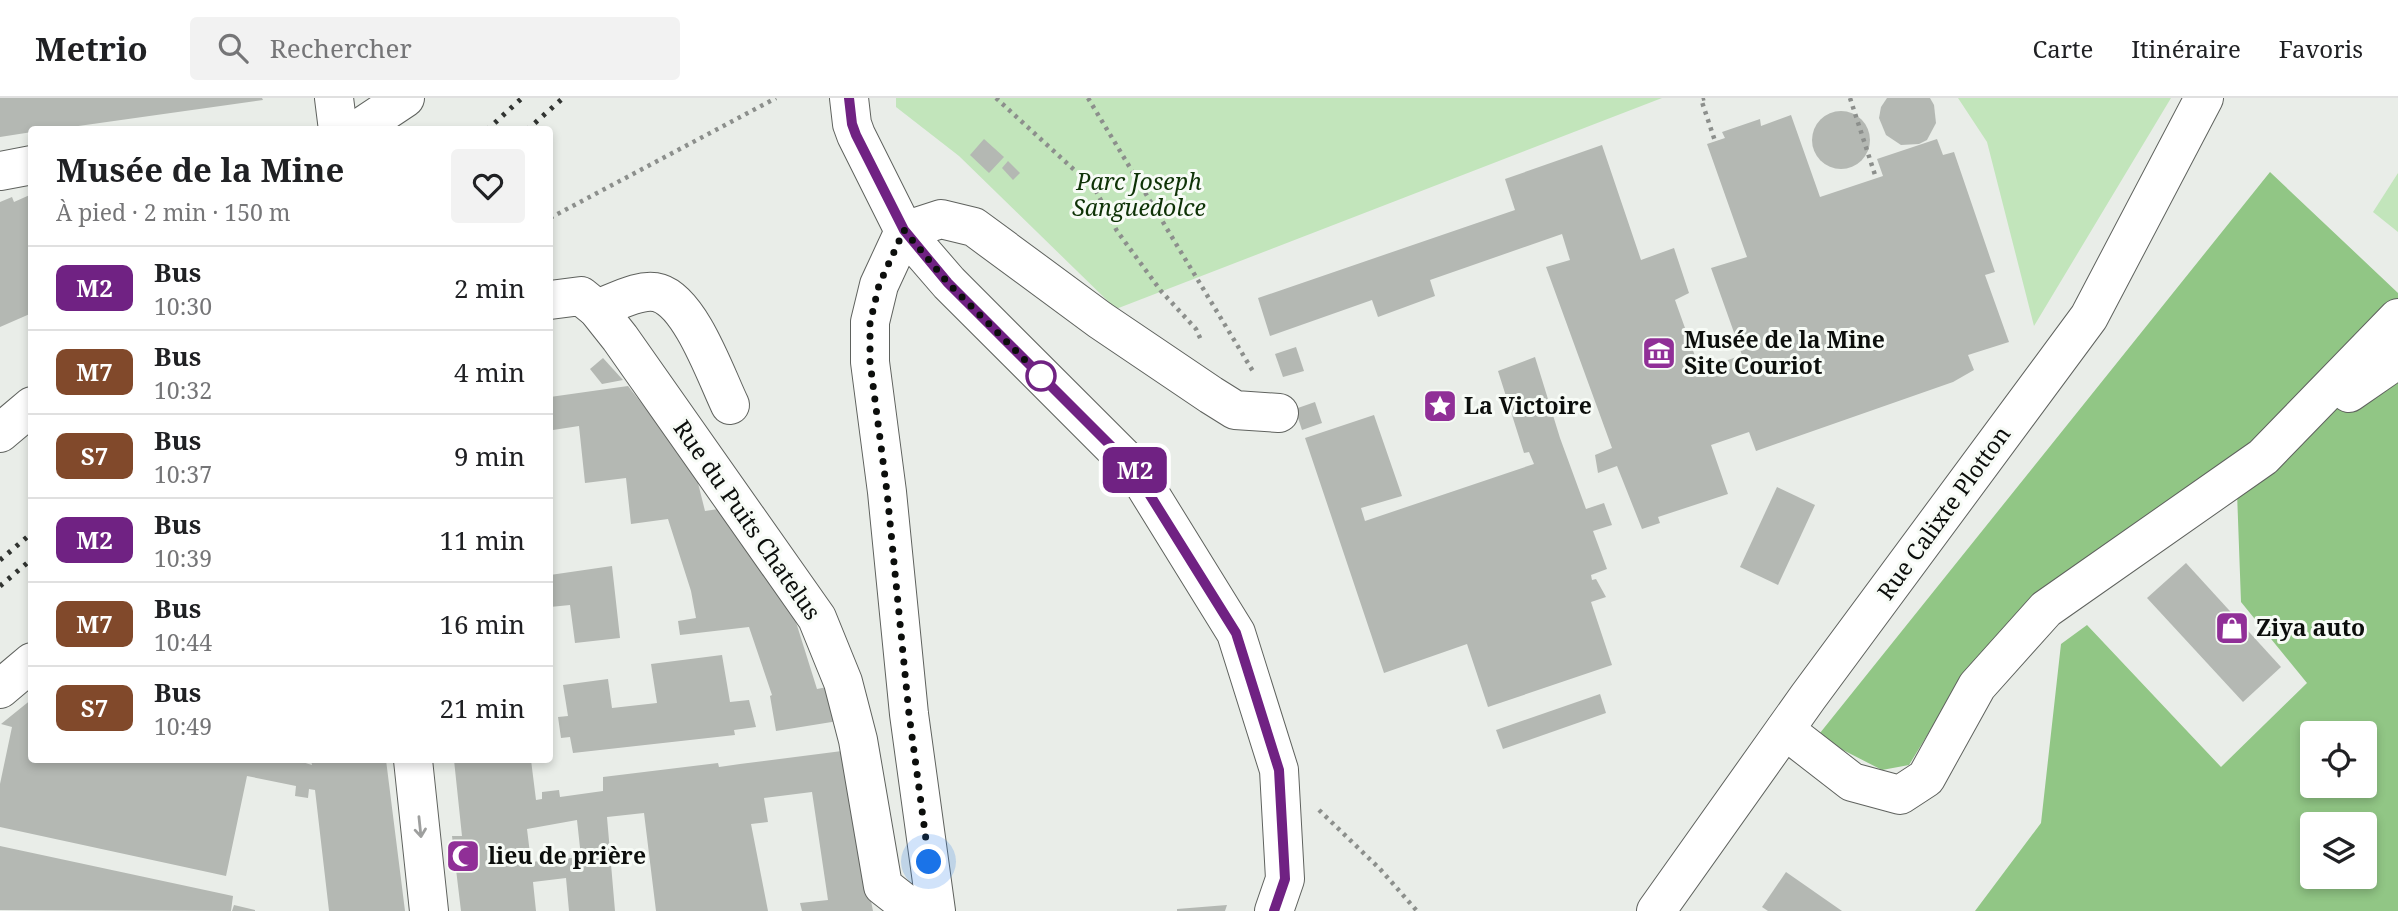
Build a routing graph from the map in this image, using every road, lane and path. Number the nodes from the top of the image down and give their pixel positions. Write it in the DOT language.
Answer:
graph roads {
  1 [pos="334,98"];
  2 [pos="356,98"];
  3 [pos="405,98"];
  4 [pos="776,98"];
  5 [pos="996,98"];
  6 [pos="1088,98"];
  7 [pos="1705,98"];
  8 [pos="1850,98"];
  9 [pos="2204,98"];
  10 [pos="852,116"];
  11 [pos="338,126"];
  12 [pos="346,126"];
  13 [pos="363,126"];
  14 [pos="1715,141"];
  15 [pos="28,166"];
  16 [pos="0,170"];
  17 [pos="1876,178"];
  18 [pos="553,216"];
  19 [pos="904,230"];
  20 [pos="553,300"];
  21 [pos="597,309"];
  22 [pos="2398,318"];
  23 [pos="1201,341"];
  24 [pos="1240,350"];
  25 [pos="2398,359"];
  26 [pos="730,405"];
  27 [pos="28,409"];
  28 [pos="1279,414"];
  29 [pos="0,433"];
  30 [pos="2276,444"];
  31 [pos="28,665"];
  32 [pos="0,689"];
  33 [pos="1785,730"];
  34 [pos="414,763"];
  35 [pos="1279,770"];
  36 [pos="429,911"];
  37 [pos="915,911"];
  38 [pos="936,911"];
  39 [pos="1274,911"];
  40 [pos="1418,911"];
  41 [pos="1656,911"];
  1 -- 11 [label="street"];
  2 -- 12 [label="street"];
  3 -- 13 [label="street"];
  4 -- 18 [label="path"];
  5 -- 23 [label="path"];
  6 -- 24 [label="path"];
  7 -- 14 [label="path"];
  8 -- 17 [label="path"];
  9 -- 33 [label="street, Rue Calixte Plotton"];
  10 -- 19 [label="street"];
  15 -- 16 [label="street"];
  19 -- 28 [label="street"];
  19 -- 35 [label="street"];
  19 -- 38 [label="street"];
  20 -- 21 [label="street"];
  21 -- 26 [label="street"];
  21 -- 37 [label="street, Rue du Puits Chatelus"];
  22 -- 30 [label="street"];
  25 -- 30 [label="street"];
  27 -- 29 [label="street"];
  30 -- 33 [label="street"];
  31 -- 32 [label="street"];
  33 -- 41 [label="street, Rue Calixte Plotton"];
  34 -- 36 [label="street, one-way"];
  35 -- 39 [label="street"];
  35 -- 40 [label="path"];
}
